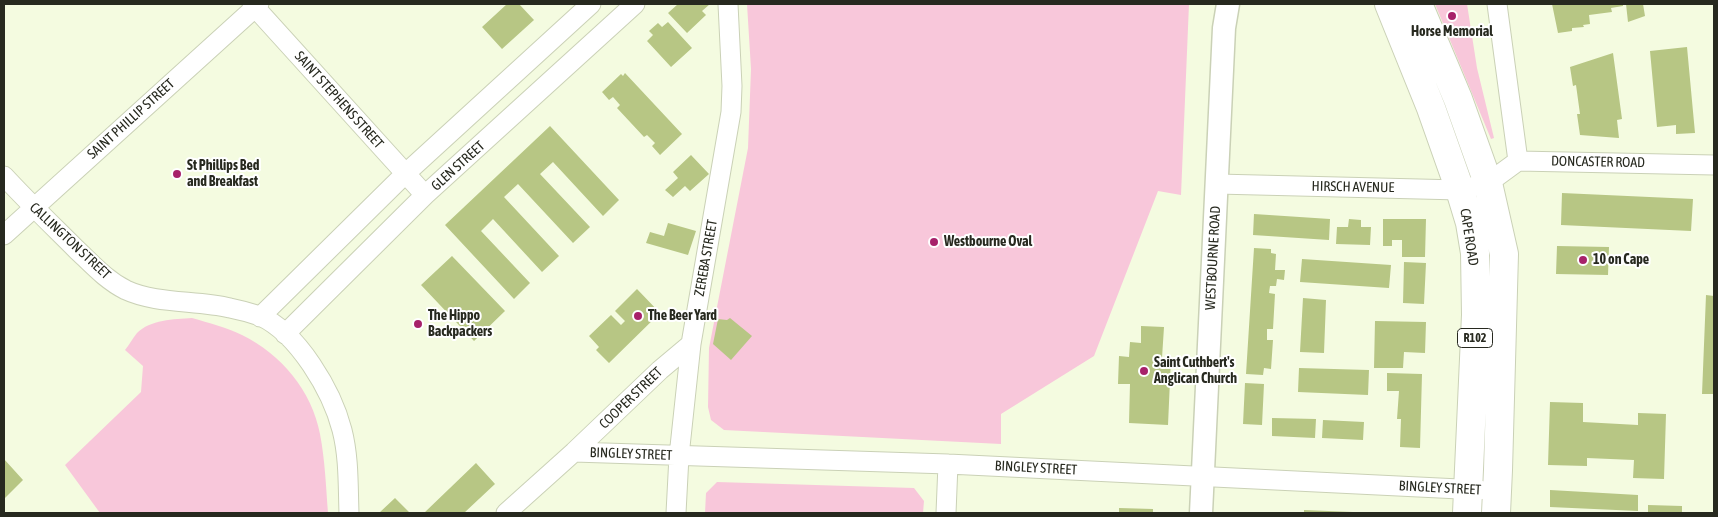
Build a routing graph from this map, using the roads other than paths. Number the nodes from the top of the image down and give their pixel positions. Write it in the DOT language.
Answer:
graph roads {
  1 [pos="591,4"];
  2 [pos="635,4"];
  3 [pos="728,4"];
  4 [pos="1228,4"];
  5 [pos="1389,4"];
  6 [pos="1418,4"];
  7 [pos="1497,4"];
  8 [pos="255,5"];
  9 [pos="1518,161"];
  10 [pos="1714,164"];
  11 [pos="406,174"];
  12 [pos="4,176"];
  13 [pos="1488,183"];
  14 [pos="1217,184"];
  15 [pos="1460,190"];
  16 [pos="426,195"];
  17 [pos="34,208"];
  18 [pos="4,235"];
  19 [pos="260,317"];
  20 [pos="285,334"];
  21 [pos="691,344"];
  22 [pos="574,452"];
  23 [pos="679,456"];
  24 [pos="948,464"];
  25 [pos="1202,476"];
  26 [pos="1468,501"];
  27 [pos="1496,502"];
  28 [pos="349,513"];
  29 [pos="506,513"];
  30 [pos="676,513"];
  31 [pos="946,513"];
  32 [pos="1201,513"];
  1 -- 11 [label="street"];
  2 -- 16 [label="street, GLEN STREET"];
  3 -- 21 [label="street, ZEREBA STREET"];
  4 -- 14 [label="street, WESTBOURNE ROAD"];
  5 -- 15 [label="main road, CAPE ROAD / R102"];
  6 -- 13 [label="main road, CAPE ROAD / R102"];
  7 -- 9 [label="street"];
  8 -- 11 [label="street, SAINT STEPHENS STREET"];
  8 -- 17 [label="street, SAINT PHILLIP STREET"];
  9 -- 10 [label="street, DONCASTER ROAD"];
  9 -- 13 [label="street"];
  11 -- 16 [label="street, SAINT STEPHENS STREET"];
  11 -- 19 [label="street"];
  12 -- 17 [label="street, CALLINGTON STREET"];
  13 -- 15 [label="street, HIRSCH AVENUE"];
  13 -- 27 [label="main road, CAPE ROAD / R102"];
  14 -- 15 [label="street, HIRSCH AVENUE"];
  14 -- 25 [label="street, WESTBOURNE ROAD"];
  15 -- 26 [label="main road, CAPE ROAD / R102"];
  16 -- 20 [label="street, GLEN STREET"];
  17 -- 18 [label="street, SAINT PHILLIP STREET"];
  17 -- 19 [label="street, CALLINGTON STREET"];
  19 -- 20 [label="street, CALLINGTON STREET"];
  20 -- 28 [label="street, CALLINGTON STREET"];
  21 -- 22 [label="street, COOPER STREET"];
  21 -- 23 [label="street, ZEREBA STREET"];
  22 -- 23 [label="street, BINGLEY STREET"];
  22 -- 29 [label="street, COOPER STREET"];
  23 -- 24 [label="street, BINGLEY STREET"];
  23 -- 30 [label="street, ZEREBA STREET"];
  24 -- 25 [label="street, BINGLEY STREET"];
  24 -- 31 [label="street"];
  25 -- 26 [label="street, BINGLEY STREET"];
  25 -- 32 [label="street, WESTBOURNE ROAD"];
  26 -- 27 [label="street, BINGLEY STREET"];
}
